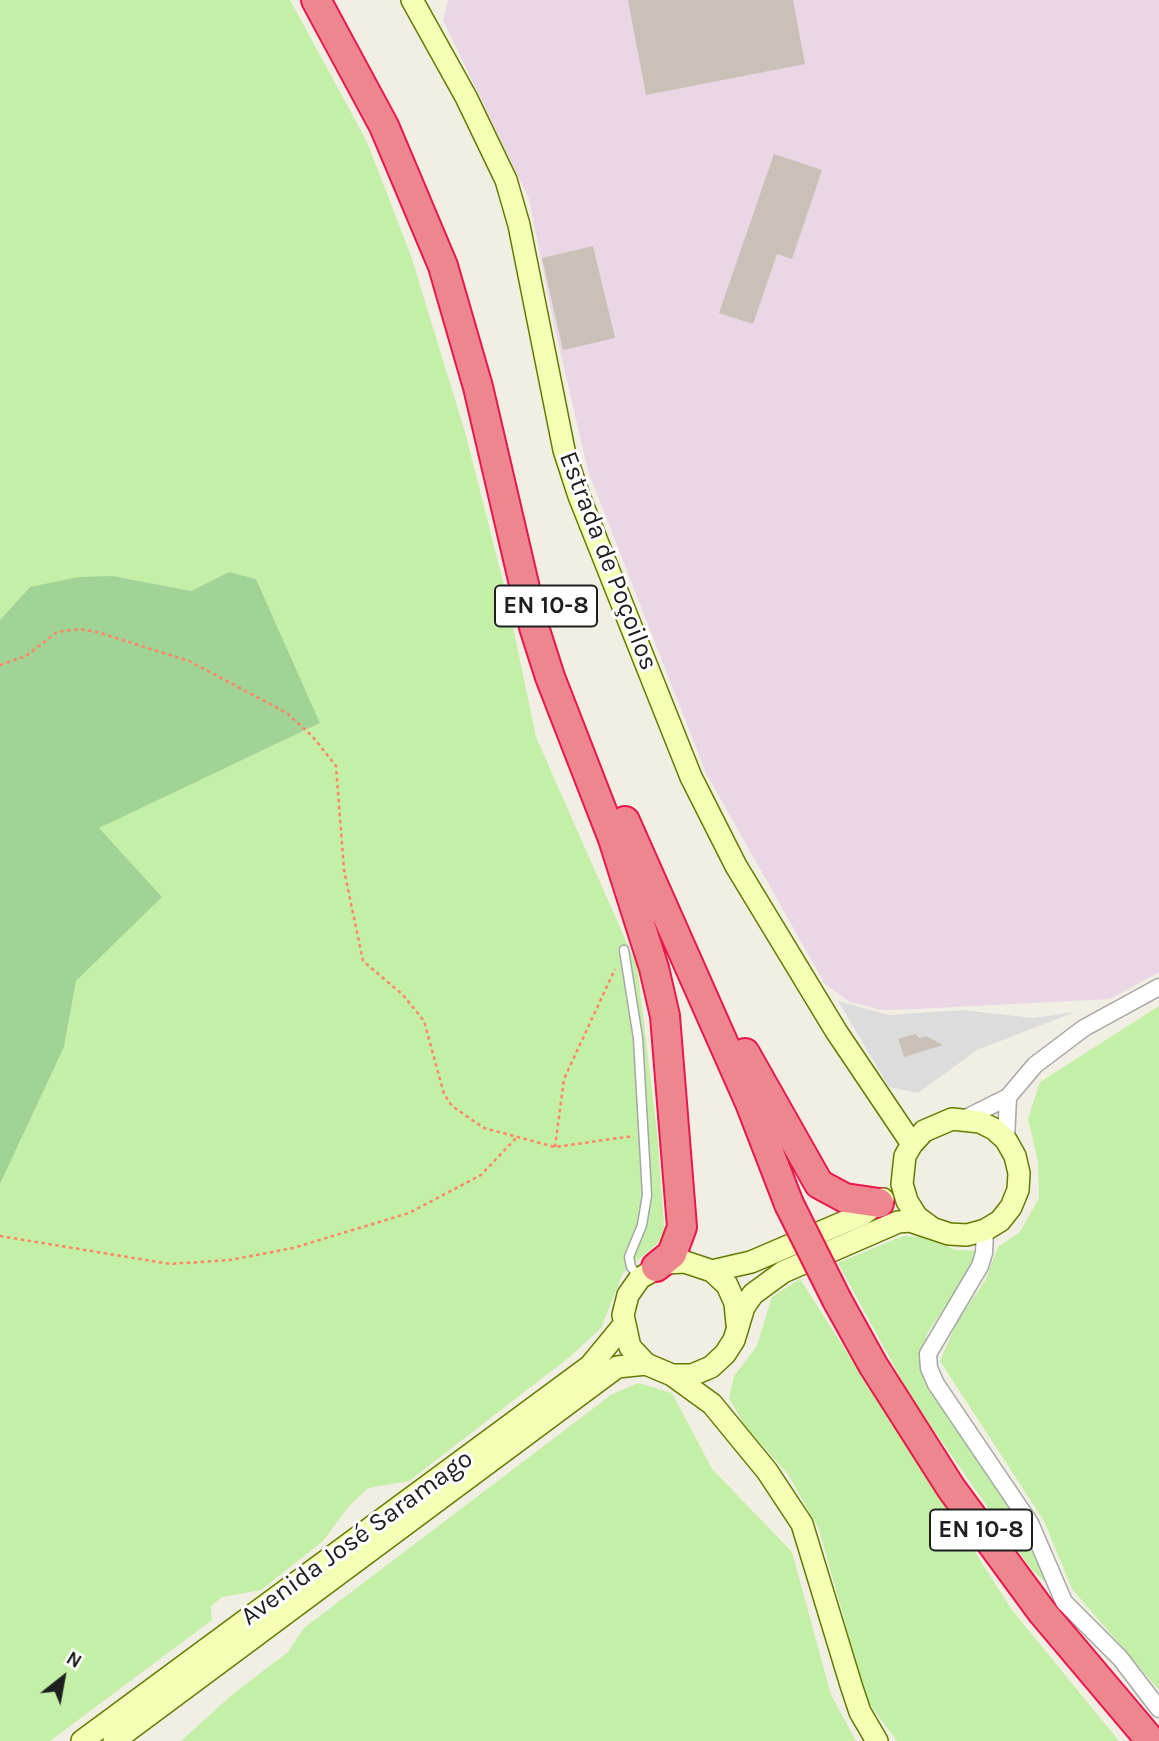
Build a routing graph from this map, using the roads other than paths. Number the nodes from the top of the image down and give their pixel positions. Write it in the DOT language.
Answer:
graph roads {
  1 [pos="316,0"];
  2 [pos="334,0"];
  3 [pos="412,0"];
  4 [pos="621,834"];
  5 [pos="624,950"];
  6 [pos="1159,987"];
  7 [pos="877,1094"];
  8 [pos="1008,1097"];
  9 [pos="964,1119"];
  10 [pos="940,1122"];
  11 [pos="1006,1140"];
  12 [pos="912,1144"];
  13 [pos="902,1184"];
  14 [pos="879,1203"];
  15 [pos="932,1228"];
  16 [pos="985,1230"];
  17 [pos="712,1271"];
  18 [pos="648,1272"];
  19 [pos="737,1324"];
  20 [pos="623,1326"];
  21 [pos="719,1360"];
  22 [pos="646,1364"];
  23 [pos="672,1375"];
  24 [pos="712,1404"];
  25 [pos="1159,1709"];
  26 [pos="82,1741"];
  27 [pos="114,1741"];
  28 [pos="877,1741"];
  29 [pos="1152,1741"];
  1 -- 4 [label="highway, EN 10-8"];
  2 -- 4 [label="highway, EN 10-8"];
  3 -- 7 [label="main road, Estrada de Poçoilos"];
  4 -- 14 [label="highway"];
  4 -- 18 [label="highway"];
  4 -- 29 [label="highway, EN 10-8, bridge"];
  5 -- 18 [label="lane"];
  6 -- 8 [label="street"];
  7 -- 10 [label="main road, Estrada de Poçoilos"];
  7 -- 12 [label="main road, Estrada de Poçoilos"];
  8 -- 9 [label="street"];
  8 -- 11 [label="street"];
  9 -- 10 [label="main road, Estrada de Poçoilos"];
  9 -- 11 [label="main road, Estrada de Poçoilos"];
  10 -- 12 [label="main road"];
  11 -- 16 [label="main road"];
  12 -- 13 [label="main road"];
  13 -- 14 [label="main road"];
  13 -- 15 [label="main road"];
  14 -- 17 [label="main road"];
  15 -- 16 [label="main road"];
  15 -- 19 [label="main road"];
  16 -- 25 [label="street"];
  17 -- 18 [label="main road"];
  17 -- 19 [label="main road"];
  18 -- 20 [label="main road"];
  19 -- 21 [label="main road"];
  20 -- 22 [label="main road"];
  20 -- 26 [label="main road, Avenida José Saramago"];
  21 -- 23 [label="main road"];
  21 -- 24 [label="main road"];
  22 -- 23 [label="main road"];
  22 -- 27 [label="main road, Avenida José Saramago"];
  23 -- 24 [label="main road"];
  24 -- 28 [label="main road"];
}
